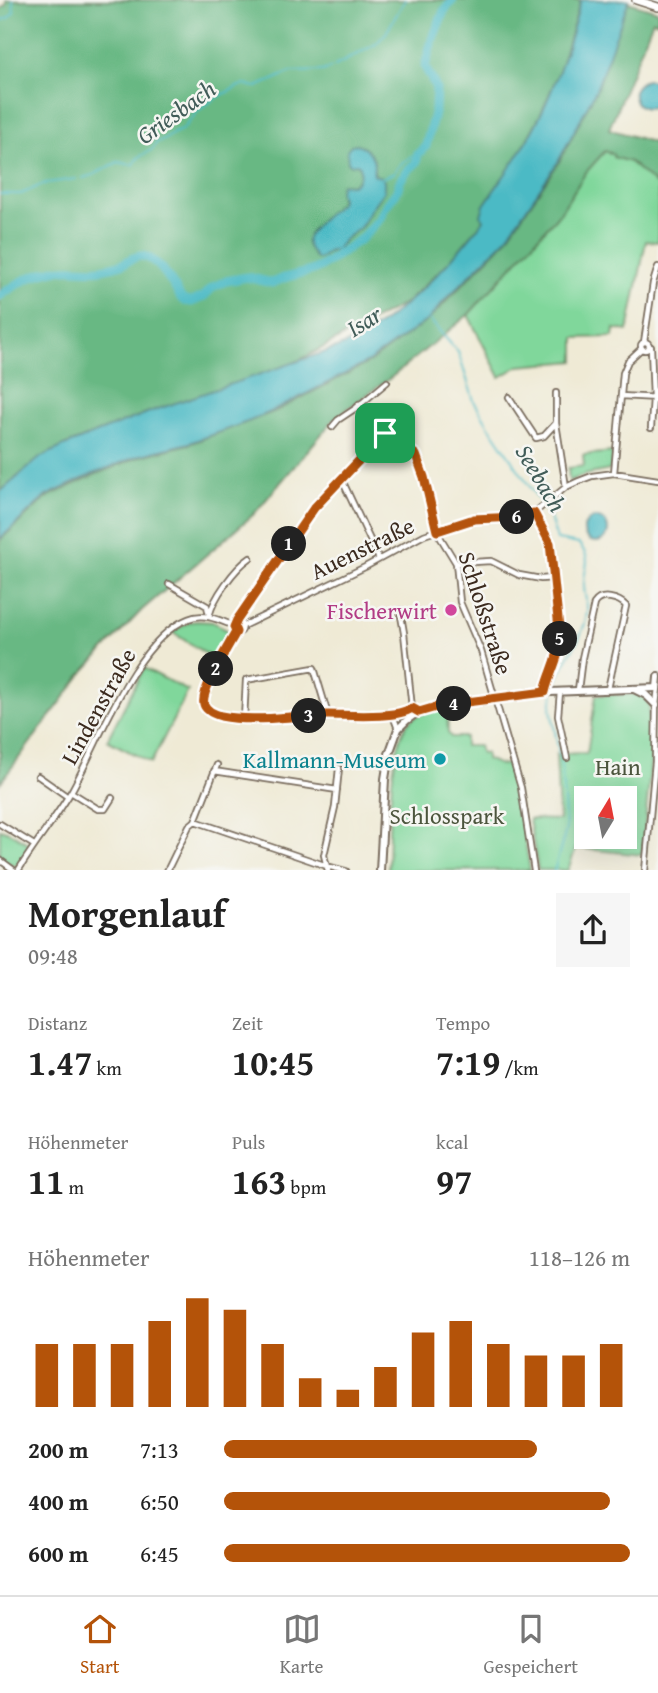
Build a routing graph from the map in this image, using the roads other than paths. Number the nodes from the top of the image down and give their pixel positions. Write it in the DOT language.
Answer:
graph roads {
  1 [pos="638,1"];
  2 [pos="658,7"];
  3 [pos="658,267"];
  4 [pos="643,345"];
  5 [pos="658,345"];
  6 [pos="650,347"];
  7 [pos="387,382"];
  8 [pos="556,393"];
  9 [pos="621,396"];
  10 [pos="509,397"];
  11 [pos="656,398"];
  12 [pos="359,404"];
  13 [pos="556,422"];
  14 [pos="332,427"];
  15 [pos="651,428"];
  16 [pos="385,433"];
  17 [pos="614,473"];
  18 [pos="342,480"];
  19 [pos="658,480"];
  20 [pos="566,487"];
  21 [pos="534,513"];
  22 [pos="437,531"];
  23 [pos="250,558"];
  24 [pos="379,559"];
  25 [pos="456,563"];
  26 [pos="554,578"];
  27 [pos="169,584"];
  28 [pos="400,610"];
  29 [pos="209,616"];
  30 [pos="235,627"];
  31 [pos="658,677"];
  32 [pos="657,688"];
  33 [pos="608,689"];
  34 [pos="632,689"];
  35 [pos="578,690"];
  36 [pos="553,692"];
  37 [pos="495,699"];
  38 [pos="656,705"];
  39 [pos="415,710"];
  40 [pos="392,713"];
  41 [pos="328,715"];
  42 [pos="244,719"];
  43 [pos="398,729"];
  44 [pos="567,758"];
  45 [pos="217,765"];
  46 [pos="340,768"];
  47 [pos="214,771"];
  48 [pos="38,776"];
  49 [pos="337,790"];
  50 [pos="69,794"];
  51 [pos="112,798"];
  52 [pos="195,821"];
  53 [pos="0,824"];
  54 [pos="34,845"];
  55 [pos="1,861"];
  56 [pos="327,868"];
  57 [pos="17,870"];
  58 [pos="167,870"];
  59 [pos="346,870"];
  60 [pos="380,870"];
  61 [pos="534,870"];
  62 [pos="645,870"];
  1 -- 2 [label="main road"];
  3 -- 4 [label="street"];
  4 -- 6 [label="street"];
  4 -- 9 [label="street"];
  5 -- 6 [label="street"];
  6 -- 11 [label="street"];
  7 -- 12 [label="street"];
  8 -- 13 [label="street"];
  9 -- 11 [label="street"];
  9 -- 17 [label="street"];
  10 -- 13 [label="street"];
  11 -- 15 [label="street"];
  12 -- 14 [label="street"];
  12 -- 16 [label="street, Schloßstraße"];
  13 -- 20 [label="street"];
  16 -- 18 [label="street"];
  16 -- 22 [label="street, Schloßstraße"];
  17 -- 19 [label="street"];
  17 -- 20 [label="street"];
  18 -- 24 [label="street"];
  18 -- 30 [label="street"];
  20 -- 21 [label="street"];
  21 -- 22 [label="street, Auenstraße"];
  21 -- 26 [label="street"];
  22 -- 24 [label="street, Auenstraße"];
  22 -- 25 [label="street, Schloßstraße"];
  23 -- 29 [label="street"];
  24 -- 30 [label="street, Auenstraße"];
  25 -- 26 [label="street"];
  25 -- 37 [label="street, Schloßstraße"];
  26 -- 36 [label="street"];
  27 -- 29 [label="street"];
  28 -- 39 [label="street"];
  29 -- 30 [label="street"];
  29 -- 50 [label="street, Lindenstraße"];
  30 -- 42 [label="street"];
  31 -- 32 [label="main road"];
  32 -- 34 [label="main road"];
  32 -- 38 [label="street"];
  33 -- 34 [label="main road"];
  33 -- 35 [label="main road"];
  33 -- 35 [label="street"];
  34 -- 38 [label="main road"];
  35 -- 36 [label="main road"];
  36 -- 37 [label="main road"];
  36 -- 44 [label="street"];
  37 -- 39 [label="main road"];
  37 -- 61 [label="street, Schloßstraße"];
  38 -- 62 [label="street"];
  39 -- 40 [label="street"];
  39 -- 43 [label="main road"];
  40 -- 41 [label="street"];
  40 -- 43 [label="street"];
  41 -- 42 [label="street"];
  41 -- 42 [label="street"];
  43 -- 60 [label="main road"];
  45 -- 47 [label="street"];
  46 -- 49 [label="street"];
  47 -- 49 [label="street"];
  47 -- 52 [label="street"];
  48 -- 50 [label="street, Lindenstraße"];
  49 -- 56 [label="street"];
  50 -- 51 [label="street, Lindenstraße"];
  50 -- 54 [label="street, Lindenstraße"];
  52 -- 56 [label="street"];
  52 -- 58 [label="street"];
  53 -- 54 [label="street"];
  54 -- 57 [label="street, Lindenstraße"];
  55 -- 57 [label="street"];
  56 -- 59 [label="street"];
}
